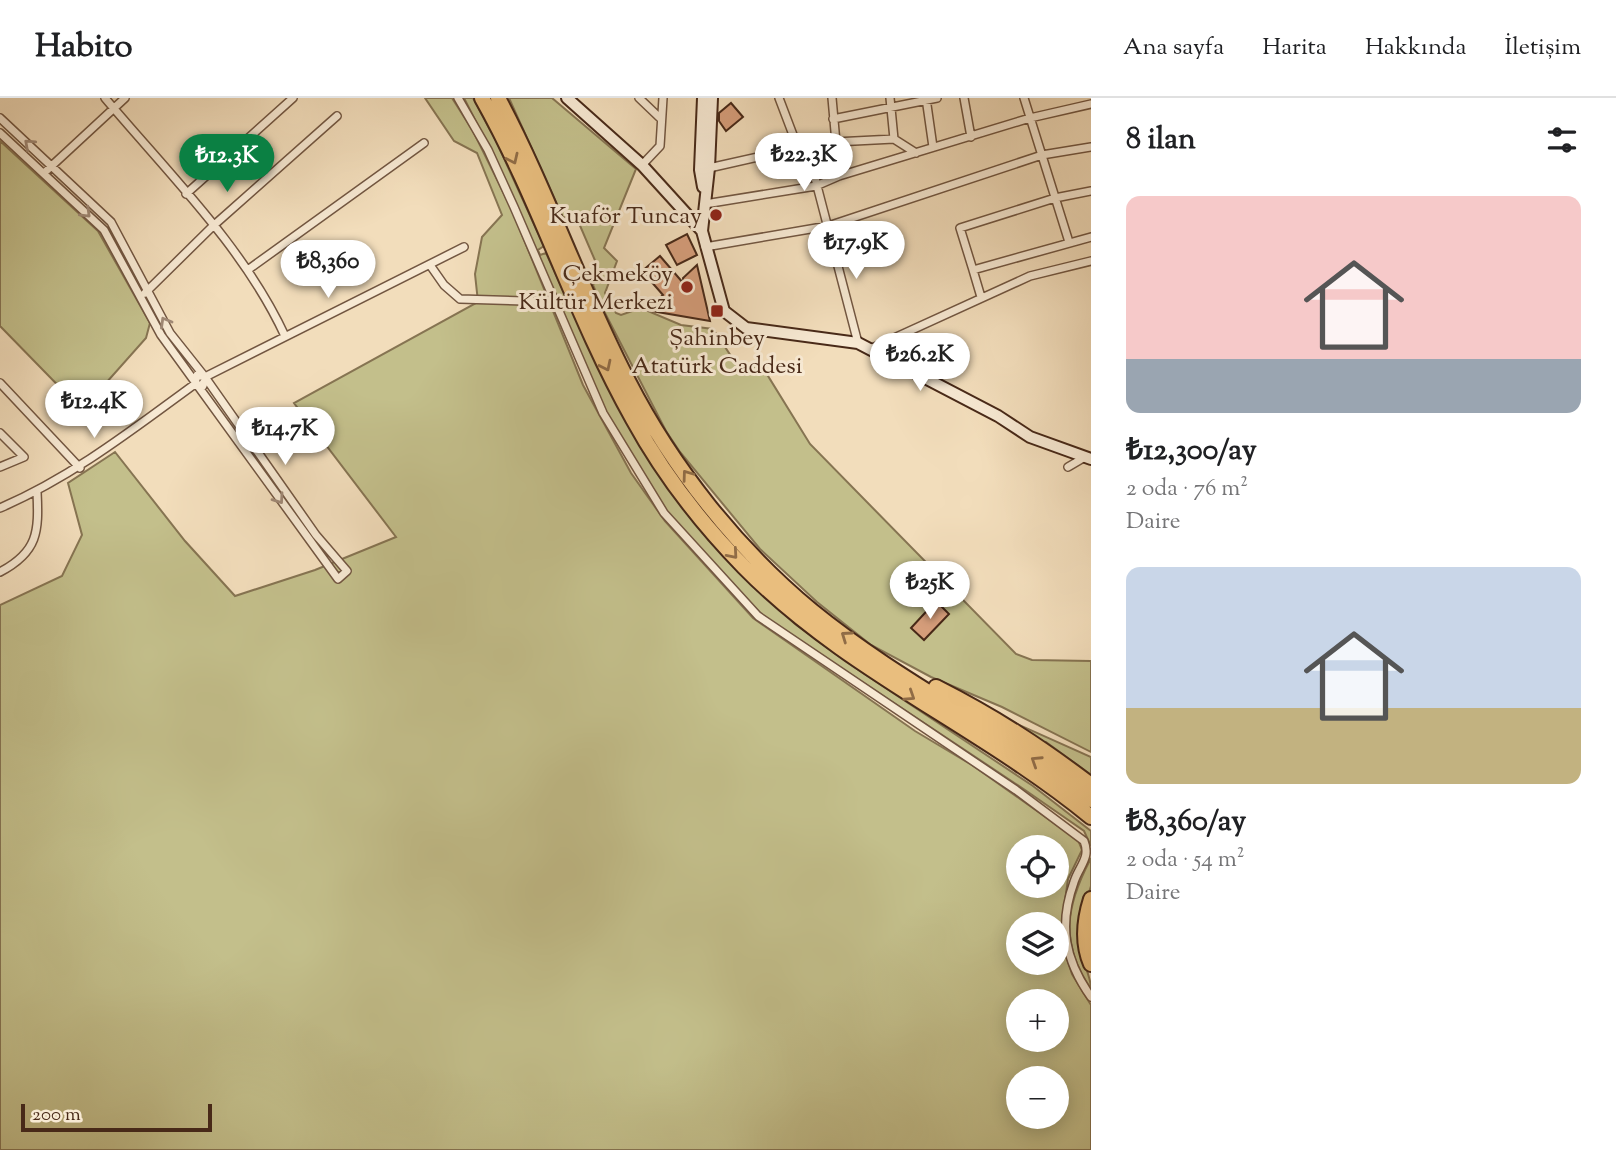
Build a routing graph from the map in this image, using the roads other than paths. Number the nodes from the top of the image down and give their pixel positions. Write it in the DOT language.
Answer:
graph roads {
  1 [pos="105,98"];
  2 [pos="125,98"];
  3 [pos="293,98"];
  4 [pos="458,98"];
  5 [pos="482,98"];
  6 [pos="498,98"];
  7 [pos="567,98"];
  8 [pos="589,98"];
  9 [pos="639,98"];
  10 [pos="663,98"];
  11 [pos="703,98"];
  12 [pos="712,98"];
  13 [pos="779,98"];
  14 [pos="832,98"];
  15 [pos="890,98"];
  16 [pos="937,98"];
  17 [pos="964,98"];
  18 [pos="1024,98"];
  19 [pos="927,99"];
  20 [pos="1091,104"];
  21 [pos="892,107"];
  22 [pos="114,108"];
  23 [pos="580,109"];
  24 [pos="337,116"];
  25 [pos="0,118"];
  26 [pos="833,118"];
  27 [pos="1030,118"];
  28 [pos="661,119"];
  29 [pos="0,133"];
  30 [pos="971,137"];
  31 [pos="894,139"];
  32 [pos="835,142"];
  33 [pos="424,143"];
  34 [pos="933,147"];
  35 [pos="1091,147"];
  36 [pos="798,148"];
  37 [pos="916,153"];
  38 [pos="1042,155"];
  39 [pos="642,164"];
  40 [pos="52,165"];
  41 [pos="709,168"];
  42 [pos="44,173"];
  43 [pos="839,176"];
  44 [pos="816,186"];
  45 [pos="1091,191"];
  46 [pos="186,194"];
  47 [pos="1055,198"];
  48 [pos="705,204"];
  49 [pos="213,226"];
  50 [pos="828,226"];
  51 [pos="702,231"];
  52 [pos="1091,237"];
  53 [pos="1069,242"];
  54 [pos="464,247"];
  55 [pos="705,247"];
  56 [pos="1091,261"];
  57 [pos="430,265"];
  58 [pos="249,269"];
  59 [pos="973,270"];
  60 [pos="144,295"];
  61 [pos="981,297"];
  62 [pos="555,302"];
  63 [pos="285,336"];
  64 [pos="858,344"];
  65 [pos="870,349"];
  66 [pos="205,377"];
  67 [pos="0,383"];
  68 [pos="195,384"];
  69 [pos="0,433"];
  70 [pos="1088,458"];
  71 [pos="0,467"];
  72 [pos="1068,467"];
  73 [pos="80,468"];
  74 [pos="37,492"];
  75 [pos="0,508"];
  76 [pos="0,572"];
  77 [pos="875,656"];
  78 [pos="1091,785"];
  79 [pos="1091,800"];
  80 [pos="1091,817"];
  81 [pos="1091,900"];
  82 [pos="1091,964"];
  83 [pos="1091,997"];
  1 -- 22 [label="street"];
  2 -- 22 [label="street"];
  3 -- 46 [label="street"];
  4 -- 62 [label="street"];
  5 -- 80 [label="highway, one-way"];
  77 -- 6 [label="highway, one-way"];
  7 -- 23 [label="main road"];
  8 -- 23 [label="main road"];
  9 -- 28 [label="street"];
  10 -- 28 [label="street"];
  11 -- 48 [label="main road"];
  12 -- 41 [label="main road"];
  13 -- 36 [label="street"];
  14 -- 26 [label="street"];
  15 -- 21 [label="street"];
  16 -- 19 [label="street"];
  17 -- 30 [label="street"];
  18 -- 27 [label="street"];
  19 -- 21 [label="street"];
  19 -- 34 [label="street"];
  20 -- 27 [label="street"];
  21 -- 26 [label="street"];
  21 -- 31 [label="street"];
  22 -- 40 [label="street"];
  22 -- 46 [label="street"];
  23 -- 39 [label="main road"];
  24 -- 49 [label="street"];
  40 -- 25 [label="street, one-way"];
  26 -- 32 [label="street"];
  27 -- 30 [label="street"];
  27 -- 38 [label="street"];
  28 -- 39 [label="street"];
  29 -- 42 [label="street"];
  30 -- 34 [label="street"];
  31 -- 32 [label="street"];
  31 -- 37 [label="street"];
  32 -- 43 [label="street"];
  33 -- 58 [label="street"];
  34 -- 37 [label="street"];
  35 -- 38 [label="street"];
  36 -- 41 [label="street"];
  36 -- 44 [label="street"];
  37 -- 43 [label="street"];
  38 -- 47 [label="street"];
  38 -- 50 [label="street"];
  39 -- 51 [label="main road"];
  40 -- 42 [label="street"];
  40 -- 60 [label="street"];
  41 -- 48 [label="main road"];
  42 -- 60 [label="street, one-way"];
  43 -- 44 [label="street"];
  44 -- 48 [label="street"];
  44 -- 50 [label="street"];
  45 -- 47 [label="street"];
  46 -- 49 [label="street"];
  47 -- 53 [label="street"];
  47 -- 59 [label="street"];
  48 -- 51 [label="main road"];
  49 -- 58 [label="street"];
  49 -- 60 [label="street"];
  50 -- 55 [label="street"];
  50 -- 64 [label="street"];
  51 -- 55 [label="main road"];
  52 -- 53 [label="street"];
  53 -- 59 [label="street"];
  54 -- 57 [label="street"];
  55 -- 64 [label="main road"];
  56 -- 61 [label="street"];
  57 -- 62 [label="street"];
  57 -- 63 [label="street"];
  58 -- 63 [label="street"];
  59 -- 61 [label="street"];
  66 -- 60 [label="street, one-way"];
  60 -- 68 [label="street"];
  61 -- 65 [label="street"];
  62 -- 83 [label="street"];
  63 -- 66 [label="street"];
  64 -- 65 [label="main road"];
  65 -- 70 [label="main road"];
  66 -- 68 [label="street"];
  68 -- 66 [label="street, one-way"];
  67 -- 73 [label="street"];
  68 -- 73 [label="street"];
  69 -- 71 [label="street"];
  70 -- 72 [label="street"];
  73 -- 74 [label="street"];
  74 -- 75 [label="street"];
  74 -- 76 [label="street"];
  77 -- 78 [label="highway"];
  79 -- 77 [label="highway, one-way"];
  81 -- 82 [label="highway"];
}
